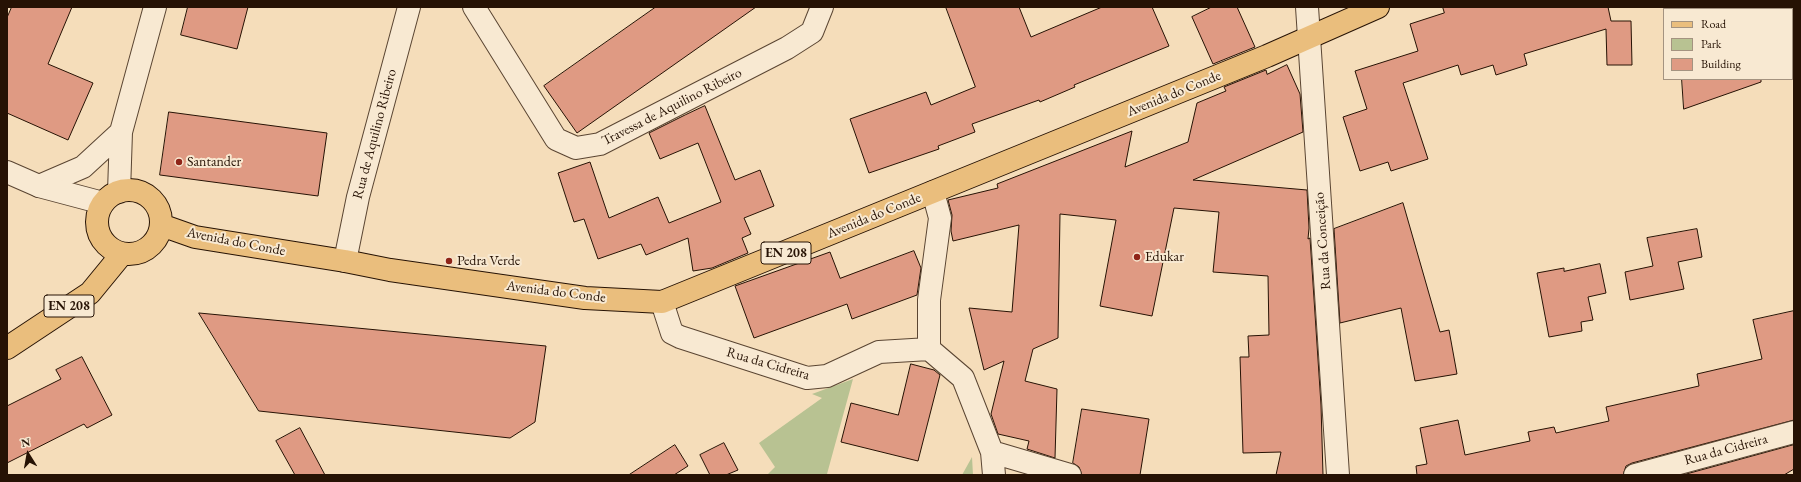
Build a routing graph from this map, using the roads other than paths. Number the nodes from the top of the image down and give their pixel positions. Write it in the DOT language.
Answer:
graph roads {
  1 [pos="155,7"];
  2 [pos="409,7"];
  3 [pos="474,7"];
  4 [pos="822,7"];
  5 [pos="1307,7"];
  6 [pos="1378,7"];
  7 [pos="1310,39"];
  8 [pos="121,132"];
  9 [pos="7,172"];
  10 [pos="39,186"];
  11 [pos="932,192"];
  12 [pos="111,197"];
  13 [pos="161,224"];
  14 [pos="122,254"];
  15 [pos="345,261"];
  16 [pos="662,302"];
  17 [pos="7,348"];
  18 [pos="929,349"];
  19 [pos="1794,432"];
  20 [pos="992,452"];
  21 [pos="994,475"];
  22 [pos="1070,475"];
  23 [pos="1338,475"];
  24 [pos="1635,475"];
  1 -- 8 [label="street"];
  2 -- 15 [label="street, Rua de Aquilino Ribeiro"];
  3 -- 4 [label="street, Travessa de Aquilino Ribeiro"];
  5 -- 7 [label="street, Rua da Conceição"];
  6 -- 7 [label="main road, Avenida do Conde / EN 208"];
  7 -- 11 [label="main road, Avenida do Conde / EN 208"];
  7 -- 23 [label="street, Rua da Conceição"];
  8 -- 10 [label="street"];
  8 -- 12 [label="street"];
  9 -- 10 [label="street"];
  10 -- 12 [label="street"];
  11 -- 16 [label="main road, Avenida do Conde / EN 208"];
  11 -- 18 [label="street"];
  12 -- 13 [label="main road"];
  12 -- 14 [label="main road"];
  13 -- 14 [label="main road"];
  13 -- 15 [label="main road, Avenida do Conde / EN 208"];
  14 -- 17 [label="main road, EN 208"];
  15 -- 16 [label="main road, Avenida do Conde / EN 208"];
  16 -- 18 [label="street, Rua da Cidreira"];
  18 -- 20 [label="street"];
  19 -- 24 [label="street, Rua da Cidreira"];
  20 -- 21 [label="street"];
  20 -- 22 [label="street"];
}
